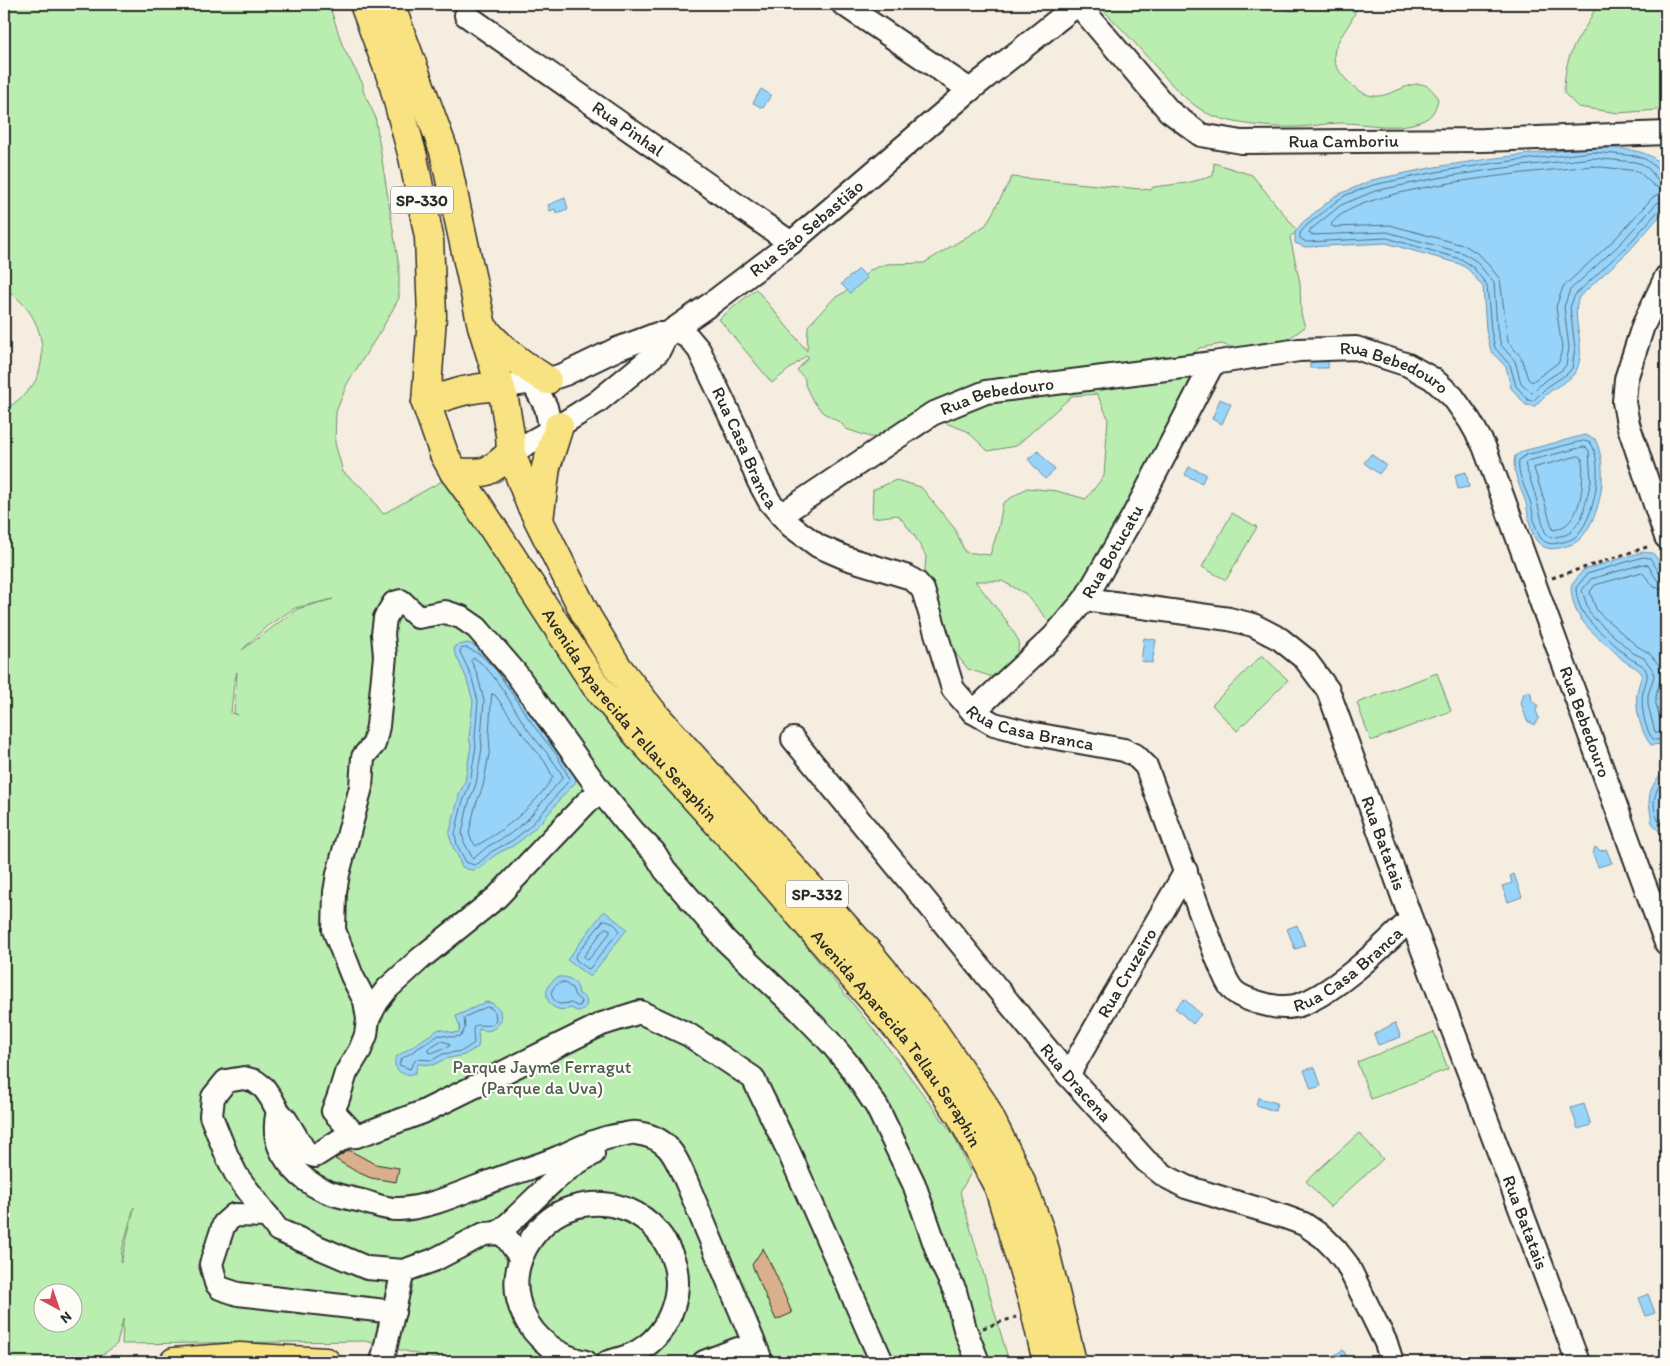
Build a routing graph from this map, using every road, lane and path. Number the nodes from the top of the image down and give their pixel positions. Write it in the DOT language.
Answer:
graph roads {
  1 [pos="364,4"];
  2 [pos="390,4"];
  3 [pos="843,4"];
  4 [pos="1078,4"];
  5 [pos="466,15"];
  6 [pos="970,90"];
  7 [pos="1666,133"];
  8 [pos="791,242"];
  9 [pos="1666,277"];
  10 [pos="482,326"];
  11 [pos="671,331"];
  12 [pos="1213,363"];
  13 [pos="540,381"];
  14 [pos="500,387"];
  15 [pos="426,404"];
  16 [pos="555,428"];
  17 [pos="511,453"];
  18 [pos="454,472"];
  19 [pos="781,515"];
  20 [pos="539,520"];
  21 [pos="1662,540"];
  22 [pos="1534,584"];
  23 [pos="1085,600"];
  24 [pos="973,712"];
  25 [pos="793,740"];
  26 [pos="601,792"];
  27 [pos="1186,871"];
  28 [pos="1411,919"];
  29 [pos="1666,943"];
  30 [pos="368,1018"];
  31 [pos="1068,1075"];
  32 [pos="278,1111"];
  33 [pos="635,1133"];
  34 [pos="356,1136"];
  35 [pos="268,1216"];
  36 [pos="498,1233"];
  37 [pos="521,1258"];
  38 [pos="403,1270"];
  39 [pos="1035,1311"];
  40 [pos="394,1312"];
  41 [pos="967,1333"];
  42 [pos="561,1359"];
  43 [pos="761,1359"];
  44 [pos="1574,1359"];
  45 [pos="620,1361"];
  46 [pos="174,1362"];
  47 [pos="326,1362"];
  48 [pos="382,1362"];
  49 [pos="586,1362"];
  50 [pos="704,1362"];
  51 [pos="882,1362"];
  52 [pos="978,1362"];
  53 [pos="1047,1362"];
  54 [pos="1072,1362"];
  55 [pos="1392,1362"];
  1 -- 15 [label="main road, Avenida Aparecida Tellau Seraphin / SP-330"];
  2 -- 10 [label="main road, Avenida Aparecida Tellau Seraphin / SP-330"];
  3 -- 6 [label="street"];
  4 -- 6 [label="street, Rua São Sebastião"];
  4 -- 7 [label="street, Rua Camboriu"];
  5 -- 8 [label="street, Rua Pinhal"];
  6 -- 8 [label="street, Rua São Sebastião"];
  8 -- 11 [label="street, Rua São Sebastião"];
  9 -- 21 [label="street"];
  10 -- 13 [label="main road"];
  10 -- 14 [label="main road, Avenida Aparecida Tellau Seraphin / SP-330"];
  11 -- 13 [label="street, Rua São Sebastião"];
  11 -- 16 [label="street"];
  11 -- 19 [label="street, Rua Casa Branca"];
  12 -- 19 [label="street, Rua Bebedouro"];
  12 -- 22 [label="street, Rua Bebedouro"];
  12 -- 23 [label="street, Rua Botucatu"];
  13 -- 14 [label="street, Rua São Sebastião"];
  13 -- 16 [label="street"];
  14 -- 15 [label="main road"];
  14 -- 17 [label="main road, Avenida Aparecida Tellau Seraphin"];
  15 -- 18 [label="main road, Avenida Aparecida Tellau Seraphin"];
  16 -- 17 [label="street"];
  16 -- 20 [label="main road"];
  17 -- 18 [label="main road"];
  17 -- 20 [label="main road, Avenida Aparecida Tellau Seraphin / SP-332"];
  18 -- 39 [label="main road, Avenida Aparecida Tellau Seraphin / SP-332"];
  19 -- 24 [label="street, Rua Casa Branca"];
  20 -- 54 [label="main road, Avenida Aparecida Tellau Seraphin / SP-332"];
  21 -- 22 [label="path"];
  22 -- 29 [label="street, Rua Bebedouro"];
  23 -- 24 [label="street, Rua Botucatu"];
  23 -- 28 [label="street, Rua Batatais"];
  24 -- 27 [label="street, Rua Casa Branca"];
  25 -- 31 [label="street, Rua Dracena"];
  26 -- 30 [label="street"];
  26 -- 30 [label="street"];
  26 -- 41 [label="street"];
  27 -- 28 [label="street, Rua Casa Branca"];
  27 -- 31 [label="street, Rua Cruzeiro"];
  28 -- 44 [label="street, Rua Batatais"];
  30 -- 34 [label="street"];
  31 -- 55 [label="street, Rua Dracena"];
  32 -- 33 [label="street"];
  32 -- 34 [label="street"];
  32 -- 35 [label="street"];
  33 -- 36 [label="street"];
  33 -- 43 [label="street"];
  34 -- 51 [label="street"];
  35 -- 38 [label="street"];
  35 -- 40 [label="street"];
  36 -- 37 [label="street"];
  36 -- 38 [label="street"];
  37 -- 42 [label="street"];
  37 -- 45 [label="street"];
  38 -- 40 [label="street"];
  39 -- 41 [label="path"];
  39 -- 53 [label="main road, Avenida Aparecida Tellau Seraphin / SP-332"];
  40 -- 48 [label="street"];
  41 -- 52 [label="street"];
  42 -- 49 [label="street"];
  43 -- 50 [label="street"];
  46 -- 47 [label="main road"];
}
